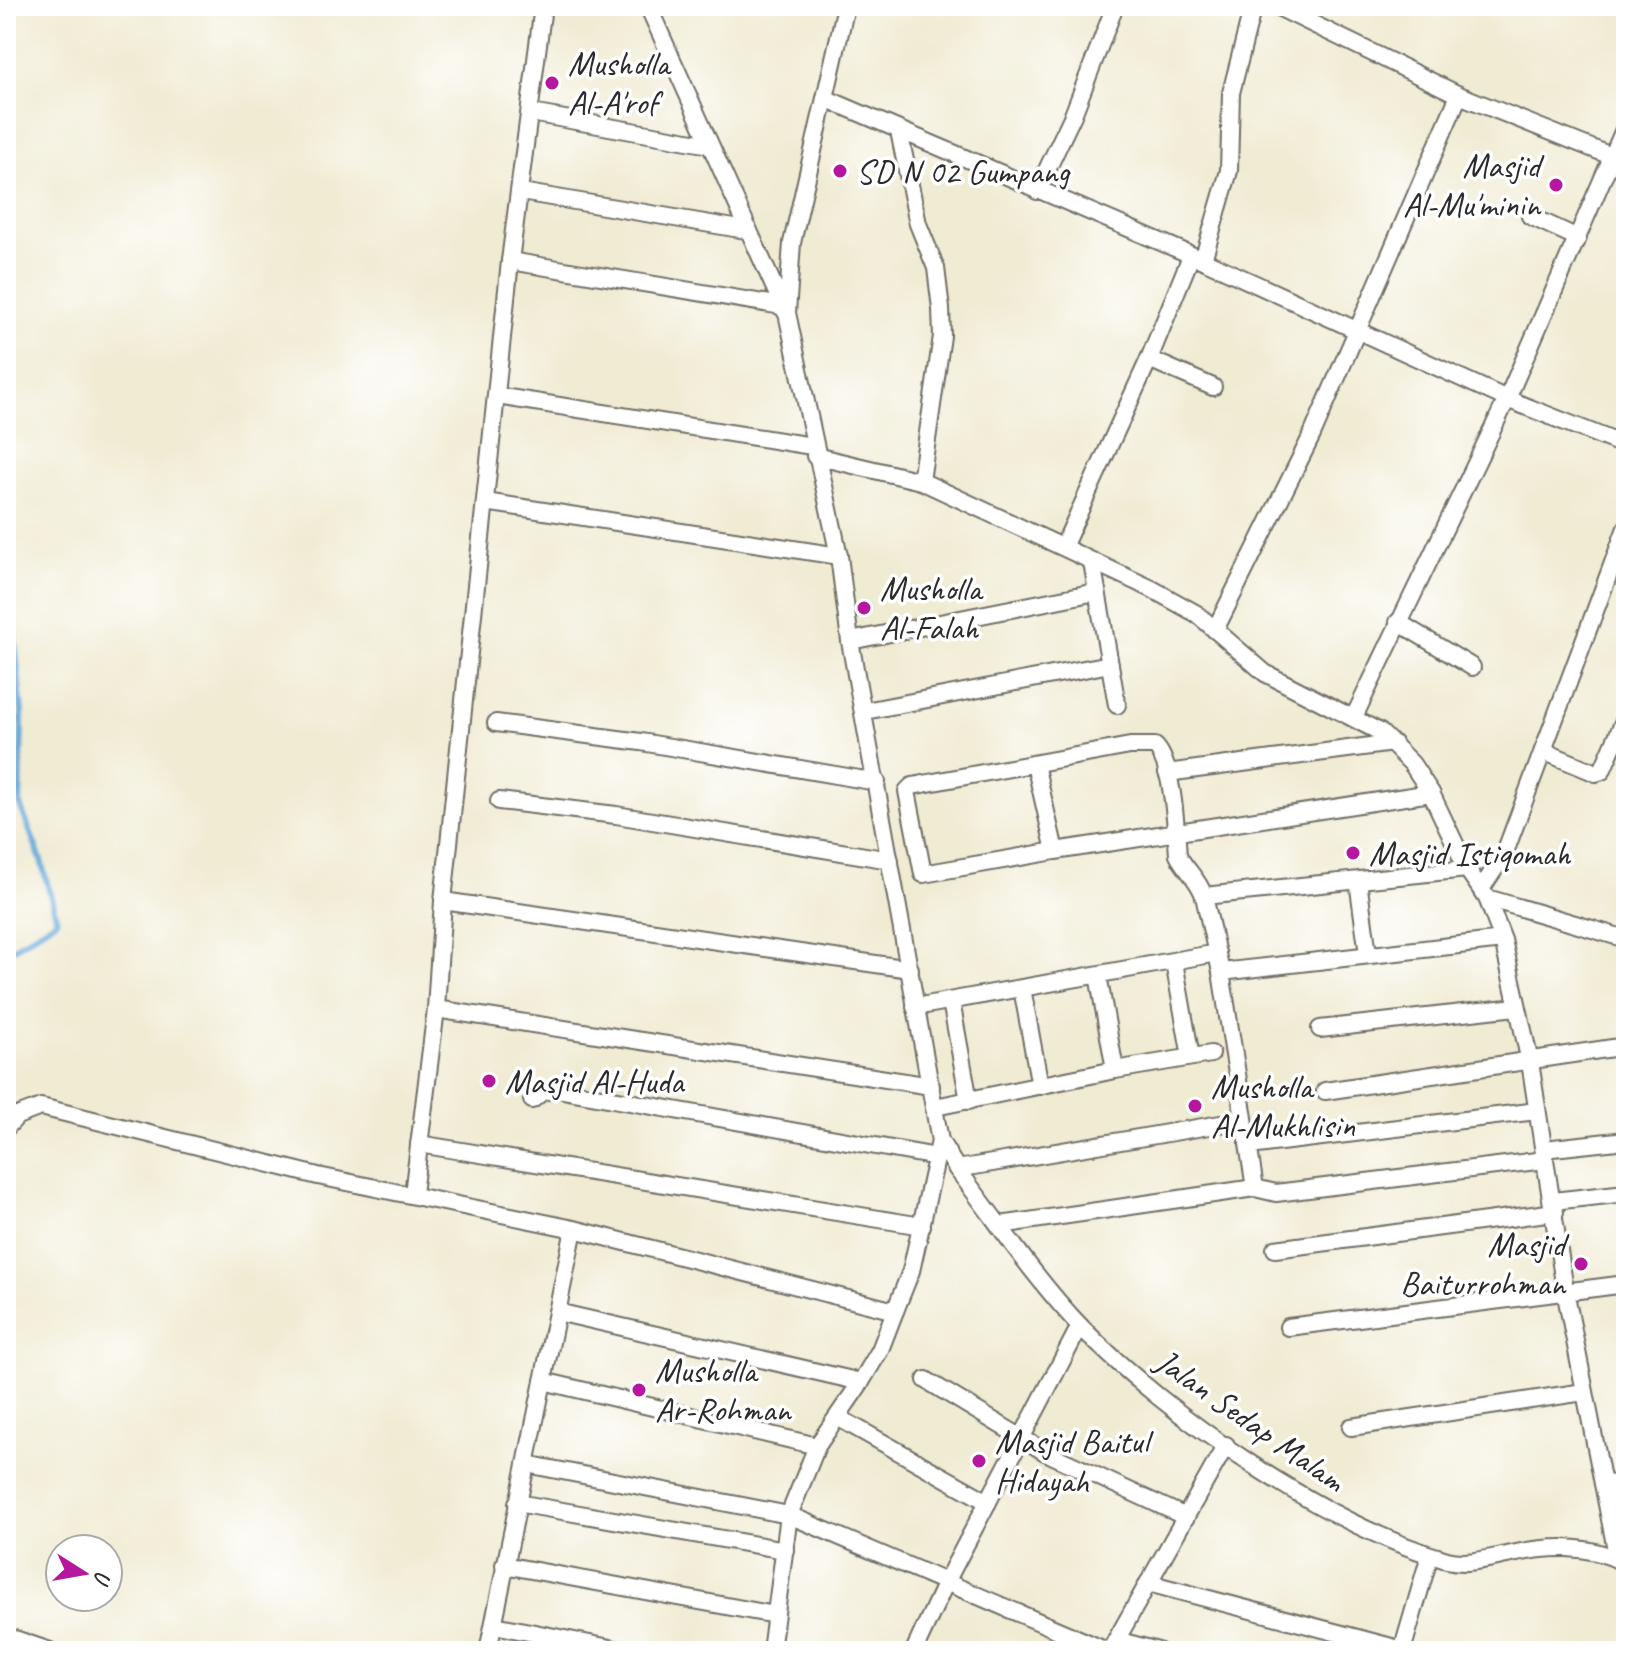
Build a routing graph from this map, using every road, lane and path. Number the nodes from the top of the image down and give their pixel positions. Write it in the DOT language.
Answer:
graph roads {
  1 [pos="543,6"];
  2 [pos="648,6"];
  3 [pos="846,6"];
  4 [pos="1115,6"];
  5 [pos="1253,6"];
  6 [pos="1276,6"];
  7 [pos="1459,95"];
  8 [pos="827,99"];
  9 [pos="531,113"];
  10 [pos="1626,125"];
  11 [pos="899,131"];
  12 [pos="710,145"];
  13 [pos="1619,159"];
  14 [pos="1037,191"];
  15 [pos="521,192"];
  16 [pos="1530,216"];
  17 [pos="746,230"];
  18 [pos="1578,238"];
  19 [pos="1197,258"];
  20 [pos="510,261"];
  21 [pos="784,310"];
  22 [pos="1358,329"];
  23 [pos="1149,359"];
  24 [pos="1213,387"];
  25 [pos="497,396"];
  26 [pos="1507,399"];
  27 [pos="1626,446"];
  28 [pos="814,451"];
  29 [pos="921,481"];
  30 [pos="485,502"];
  31 [pos="1626,528"];
  32 [pos="1064,545"];
  33 [pos="839,556"];
  34 [pos="1092,562"];
  35 [pos="1096,592"];
  36 [pos="1398,622"];
  37 [pos="1215,630"];
  38 [pos="850,641"];
  39 [pos="1110,664"];
  40 [pos="1472,667"];
  41 [pos="1117,705"];
  42 [pos="865,711"];
  43 [pos="1626,716"];
  44 [pos="1354,717"];
  45 [pos="496,723"];
  46 [pos="1393,743"];
  47 [pos="1543,751"];
  48 [pos="1035,764"];
  49 [pos="1167,773"];
  50 [pos="877,782"];
  51 [pos="1431,793"];
  52 [pos="499,801"];
  53 [pos="1176,830"];
  54 [pos="913,836"];
  55 [pos="888,841"];
  56 [pos="1055,851"];
  57 [pos="890,860"];
  58 [pos="1467,869"];
  59 [pos="1358,881"];
  60 [pos="1484,894"];
  61 [pos="1204,896"];
  62 [pos="443,901"];
  63 [pos="1626,939"];
  64 [pos="1503,940"];
  65 [pos="1217,953"];
  66 [pos="1368,954"];
  67 [pos="1174,962"];
  68 [pos="910,969"];
  69 [pos="1221,972"];
  70 [pos="1098,975"];
  71 [pos="1022,988"];
  72 [pos="951,1001"];
  73 [pos="915,1007"];
  74 [pos="1516,1007"];
  75 [pos="436,1009"];
  76 [pos="1320,1029"];
  77 [pos="1626,1046"];
  78 [pos="1211,1054"];
  79 [pos="1191,1057"];
  80 [pos="1530,1062"];
  81 [pos="1115,1070"];
  82 [pos="931,1086"];
  83 [pos="1040,1086"];
  84 [pos="1325,1091"];
  85 [pos="532,1100"];
  86 [pos="969,1101"];
  87 [pos="935,1107"];
  88 [pos="1537,1111"];
  89 [pos="1244,1120"];
  90 [pos="6,1128"];
  91 [pos="1626,1140"];
  92 [pos="419,1144"];
  93 [pos="1249,1146"];
  94 [pos="939,1149"];
  95 [pos="1545,1154"];
  96 [pos="957,1169"];
  97 [pos="1255,1188"];
  98 [pos="1626,1193"];
  99 [pos="413,1194"];
  100 [pos="1554,1207"];
  101 [pos="1000,1225"];
  102 [pos="922,1226"];
  103 [pos="574,1229"];
  104 [pos="1275,1249"];
  105 [pos="1626,1284"];
  106 [pos="1565,1290"];
  107 [pos="895,1311"];
  108 [pos="557,1312"];
  109 [pos="1080,1326"];
  110 [pos="1288,1327"];
  111 [pos="926,1380"];
  112 [pos="543,1381"];
  113 [pos="861,1382"];
  114 [pos="1584,1392"];
  115 [pos="839,1418"];
  116 [pos="1351,1427"];
  117 [pos="1021,1437"];
  118 [pos="1226,1445"];
  119 [pos="817,1446"];
  120 [pos="526,1464"];
  121 [pos="1603,1483"];
  122 [pos="1626,1485"];
  123 [pos="988,1502"];
  124 [pos="517,1503"];
  125 [pos="789,1515"];
  126 [pos="1186,1517"];
  127 [pos="785,1550"];
  128 [pos="1430,1555"];
  129 [pos="1622,1562"];
  130 [pos="504,1565"];
  131 [pos="946,1582"];
  132 [pos="1148,1583"];
  133 [pos="775,1615"];
  134 [pos="494,1625"];
  135 [pos="6,1636"];
  136 [pos="1111,1647"];
  137 [pos="1402,1650"];
  138 [pos="50,1651"];
  139 [pos="488,1651"];
  140 [pos="625,1651"];
  141 [pos="771,1651"];
  142 [pos="914,1651"];
  143 [pos="1158,1651"];
  1 -- 9 [label="street"];
  2 -- 12 [label="street"];
  3 -- 8 [label="street"];
  4 -- 14 [label="street"];
  5 -- 19 [label="street"];
  6 -- 7 [label="street"];
  7 -- 13 [label="street"];
  7 -- 22 [label="street"];
  8 -- 11 [label="street"];
  8 -- 21 [label="street"];
  9 -- 12 [label="street"];
  9 -- 15 [label="street"];
  10 -- 13 [label="street"];
  11 -- 14 [label="street"];
  11 -- 29 [label="street"];
  12 -- 17 [label="street"];
  13 -- 18 [label="street"];
  14 -- 19 [label="street"];
  15 -- 17 [label="street"];
  15 -- 20 [label="street"];
  16 -- 18 [label="street"];
  17 -- 21 [label="street"];
  18 -- 26 [label="street"];
  19 -- 22 [label="street"];
  19 -- 23 [label="street"];
  20 -- 21 [label="street"];
  20 -- 25 [label="street"];
  21 -- 28 [label="street"];
  22 -- 26 [label="street"];
  22 -- 37 [label="street"];
  23 -- 24 [label="street"];
  23 -- 32 [label="street"];
  25 -- 28 [label="street"];
  25 -- 30 [label="street"];
  26 -- 27 [label="street"];
  26 -- 36 [label="street"];
  28 -- 29 [label="street"];
  28 -- 33 [label="street"];
  29 -- 32 [label="street"];
  30 -- 33 [label="street"];
  30 -- 62 [label="street"];
  31 -- 47 [label="street"];
  32 -- 34 [label="street"];
  33 -- 38 [label="street"];
  34 -- 35 [label="street"];
  34 -- 37 [label="street"];
  35 -- 38 [label="street"];
  35 -- 39 [label="street"];
  36 -- 40 [label="street"];
  36 -- 44 [label="street"];
  37 -- 44 [label="street"];
  38 -- 42 [label="street"];
  39 -- 41 [label="street"];
  39 -- 42 [label="street"];
  42 -- 50 [label="street"];
  43 -- 47 [label="street"];
  44 -- 46 [label="street"];
  45 -- 50 [label="street"];
  46 -- 49 [label="street"];
  46 -- 51 [label="street"];
  47 -- 60 [label="street"];
  48 -- 49 [label="street"];
  48 -- 54 [label="street"];
  48 -- 56 [label="street"];
  49 -- 53 [label="street"];
  50 -- 55 [label="street"];
  51 -- 53 [label="street"];
  51 -- 58 [label="street"];
  52 -- 57 [label="street"];
  53 -- 56 [label="street"];
  53 -- 61 [label="street"];
  54 -- 55 [label="street"];
  54 -- 56 [label="street"];
  55 -- 57 [label="street"];
  57 -- 68 [label="street"];
  58 -- 59 [label="street"];
  58 -- 60 [label="street"];
  59 -- 61 [label="street"];
  59 -- 66 [label="street"];
  60 -- 63 [label="street"];
  60 -- 64 [label="street"];
  61 -- 65 [label="street"];
  62 -- 68 [label="street"];
  62 -- 75 [label="street"];
  64 -- 66 [label="street"];
  64 -- 74 [label="street"];
  65 -- 67 [label="street"];
  65 -- 69 [label="street"];
  66 -- 69 [label="street"];
  67 -- 70 [label="street"];
  67 -- 79 [label="street"];
  68 -- 73 [label="street"];
  69 -- 89 [label="street"];
  70 -- 71 [label="street"];
  70 -- 81 [label="street"];
  71 -- 72 [label="street"];
  71 -- 83 [label="street"];
  72 -- 73 [label="street"];
  72 -- 86 [label="street"];
  73 -- 82 [label="street"];
  74 -- 76 [label="street"];
  74 -- 80 [label="street"];
  75 -- 82 [label="street"];
  75 -- 92 [label="street"];
  77 -- 80 [label="street"];
  78 -- 79 [label="street"];
  79 -- 81 [label="street"];
  80 -- 84 [label="street"];
  80 -- 88 [label="street"];
  81 -- 83 [label="street"];
  82 -- 87 [label="street"];
  83 -- 86 [label="street"];
  85 -- 94 [label="street"];
  86 -- 87 [label="street"];
  87 -- 94 [label="street"];
  88 -- 93 [label="street"];
  88 -- 95 [label="street"];
  89 -- 93 [label="street"];
  89 -- 96 [label="street"];
  90 -- 99 [label="street"];
  91 -- 95 [label="street"];
  92 -- 99 [label="street"];
  92 -- 102 [label="street"];
  93 -- 97 [label="street"];
  94 -- 96 [label="street, Jalan Sedap Malam"];
  94 -- 102 [label="street"];
  95 -- 97 [label="street"];
  95 -- 100 [label="street"];
  96 -- 101 [label="street, Jalan Sedap Malam"];
  97 -- 101 [label="street"];
  98 -- 100 [label="street"];
  99 -- 103 [label="street"];
  100 -- 104 [label="street"];
  100 -- 106 [label="street"];
  101 -- 109 [label="street, Jalan Sedap Malam"];
  102 -- 107 [label="street"];
  103 -- 107 [label="street"];
  103 -- 108 [label="street"];
  105 -- 106 [label="street"];
  106 -- 110 [label="street"];
  106 -- 114 [label="street"];
  107 -- 113 [label="street"];
  108 -- 112 [label="street"];
  108 -- 113 [label="street"];
  109 -- 117 [label="street"];
  109 -- 118 [label="street, Jalan Sedap Malam"];
  111 -- 117 [label="street"];
  112 -- 119 [label="street"];
  112 -- 120 [label="street"];
  113 -- 115 [label="street"];
  114 -- 116 [label="street"];
  114 -- 121 [label="street"];
  115 -- 119 [label="street"];
  115 -- 123 [label="street"];
  117 -- 123 [label="street"];
  117 -- 126 [label="street"];
  118 -- 126 [label="street"];
  118 -- 128 [label="street, Jalan Sedap Malam"];
  119 -- 125 [label="street"];
  120 -- 124 [label="street"];
  120 -- 125 [label="street"];
  121 -- 122 [label="street"];
  121 -- 129 [label="street"];
  123 -- 131 [label="street"];
  124 -- 127 [label="street"];
  124 -- 130 [label="street"];
  125 -- 127 [label="street"];
  125 -- 131 [label="street"];
  126 -- 132 [label="street"];
  127 -- 133 [label="street"];
  128 -- 129 [label="street, Jalan Sedap Malam"];
  128 -- 137 [label="street"];
  130 -- 133 [label="street"];
  130 -- 134 [label="street"];
  131 -- 136 [label="street"];
  131 -- 142 [label="street"];
  132 -- 136 [label="street"];
  132 -- 137 [label="street"];
  133 -- 141 [label="street"];
  134 -- 139 [label="street"];
  134 -- 140 [label="street"];
  135 -- 138 [label="street"];
  136 -- 143 [label="street"];
}
